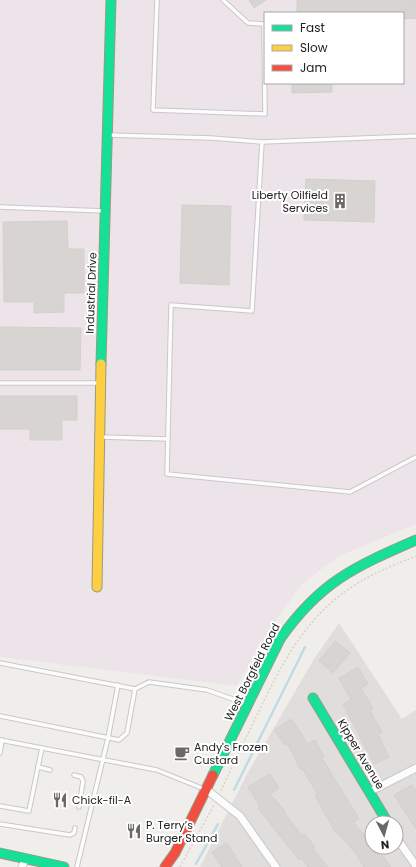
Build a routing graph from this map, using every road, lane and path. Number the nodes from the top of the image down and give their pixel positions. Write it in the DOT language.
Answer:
graph roads {
  1 [pos="112,0"];
  2 [pos="157,0"];
  3 [pos="223,0"];
  4 [pos="108,135"];
  5 [pos="416,136"];
  6 [pos="262,142"];
  7 [pos="0,207"];
  8 [pos="106,211"];
  9 [pos="0,383"];
  10 [pos="100,384"];
  11 [pos="101,437"];
  12 [pos="168,439"];
  13 [pos="416,458"];
  14 [pos="416,540"];
  15 [pos="416,556"];
  16 [pos="97,587"];
  17 [pos="0,663"];
  18 [pos="118,686"];
  19 [pos="135,689"];
  20 [pos="313,698"];
  21 [pos="248,704"];
  22 [pos="0,716"];
  23 [pos="108,738"];
  24 [pos="1,740"];
  25 [pos="42,748"];
  26 [pos="0,754"];
  27 [pos="102,759"];
  28 [pos="38,767"];
  29 [pos="416,768"];
  30 [pos="50,770"];
  31 [pos="74,775"];
  32 [pos="207,790"];
  33 [pos="369,792"];
  34 [pos="217,798"];
  35 [pos="0,806"];
  36 [pos="79,808"];
  37 [pos="383,815"];
  38 [pos="0,824"];
  39 [pos="75,828"];
  40 [pos="404,849"];
  41 [pos="0,853"];
  42 [pos="24,863"];
  43 [pos="416,866"];
  44 [pos="64,867"];
  45 [pos="77,867"];
  46 [pos="165,867"];
  47 [pos="180,867"];
  48 [pos="276,867"];
  1 -- 4 [label="street, Industrial Drive"];
  2 -- 3 [label="lane"];
  4 -- 6 [label="lane"];
  4 -- 8 [label="street, Industrial Drive"];
  5 -- 6 [label="lane"];
  6 -- 12 [label="lane"];
  7 -- 8 [label="lane"];
  8 -- 10 [label="street, Industrial Drive"];
  9 -- 10 [label="lane"];
  10 -- 11 [label="street, Industrial Drive"];
  11 -- 12 [label="lane"];
  11 -- 16 [label="street, Industrial Drive"];
  12 -- 13 [label="lane"];
  14 -- 21 [label="street, West Borgfeld Road"];
  15 -- 34 [label="path"];
  17 -- 18 [label="lane"];
  18 -- 19 [label="lane"];
  18 -- 23 [label="lane"];
  19 -- 21 [label="lane"];
  19 -- 23 [label="lane"];
  20 -- 33 [label="street, Kipper Avenue"];
  21 -- 32 [label="street, West Borgfeld Road"];
  22 -- 23 [label="lane"];
  23 -- 27 [label="lane"];
  24 -- 25 [label="lane"];
  24 -- 26 [label="lane"];
  25 -- 27 [label="lane"];
  25 -- 28 [label="lane"];
  27 -- 32 [label="lane"];
  27 -- 45 [label="lane"];
  28 -- 30 [label="lane"];
  28 -- 35 [label="lane"];
  29 -- 33 [label="street"];
  31 -- 36 [label="lane"];
  32 -- 34 [label="street"];
  32 -- 46 [label="street, West Borgfeld Road"];
  33 -- 37 [label="street, Kipper Avenue"];
  34 -- 47 [label="path"];
  34 -- 48 [label="street"];
  38 -- 39 [label="lane"];
  40 -- 43 [label="street"];
  41 -- 42 [label="street"];
  42 -- 44 [label="street"];
}
